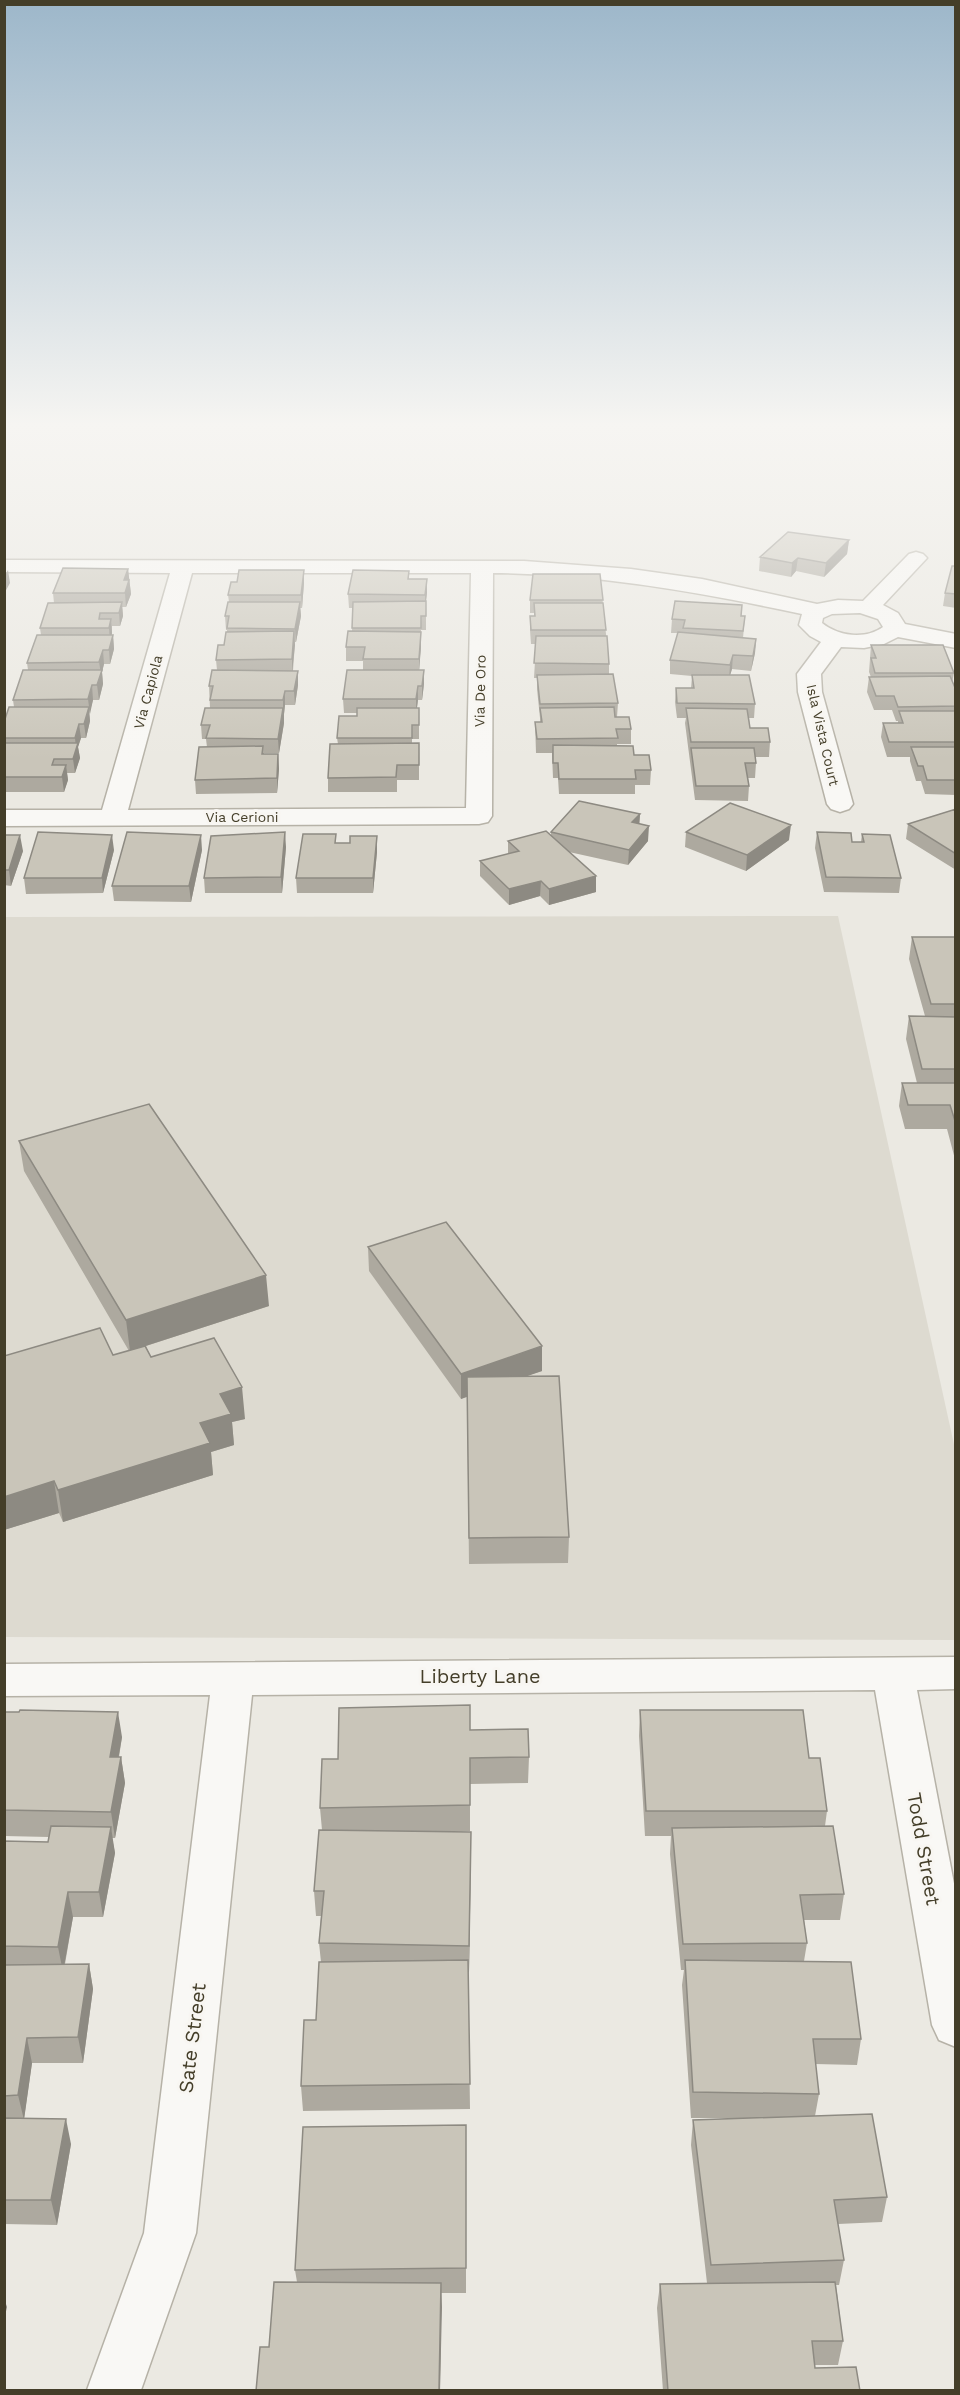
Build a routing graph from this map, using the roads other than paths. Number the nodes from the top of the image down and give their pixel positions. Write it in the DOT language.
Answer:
graph roads {
  1 [pos="915,558"];
  2 [pos="4,566"];
  3 [pos="183,566"];
  4 [pos="482,567"];
  5 [pos="868,608"];
  6 [pos="818,611"];
  7 [pos="894,629"];
  8 [pos="835,639"];
  9 [pos="956,641"];
  10 [pos="840,804"];
  11 [pos="479,816"];
  12 [pos="4,818"];
  13 [pos="113,818"];
  14 [pos="893,1673"];
  15 [pos="956,1673"];
  16 [pos="233,1678"];
  17 [pos="4,1680"];
  18 [pos="956,2025"];
  19 [pos="114,2391"];
  1 -- 5 [label="street"];
  2 -- 3 [label="street"];
  3 -- 4 [label="street"];
  3 -- 13 [label="street, Via Capiola"];
  4 -- 6 [label="street"];
  4 -- 11 [label="street, Via De Oro"];
  5 -- 6 [label="street"];
  5 -- 7 [label="street"];
  6 -- 8 [label="street"];
  7 -- 8 [label="street"];
  7 -- 9 [label="street"];
  8 -- 10 [label="street, Isla Vista Court"];
  11 -- 13 [label="street, Via Cerioni"];
  12 -- 13 [label="street, Via Cerioni"];
  14 -- 15 [label="street, Liberty Lane"];
  14 -- 16 [label="street, Liberty Lane"];
  14 -- 18 [label="street, Todd Street"];
  16 -- 17 [label="street, Liberty Lane"];
  16 -- 19 [label="street, Sate Street"];
}
